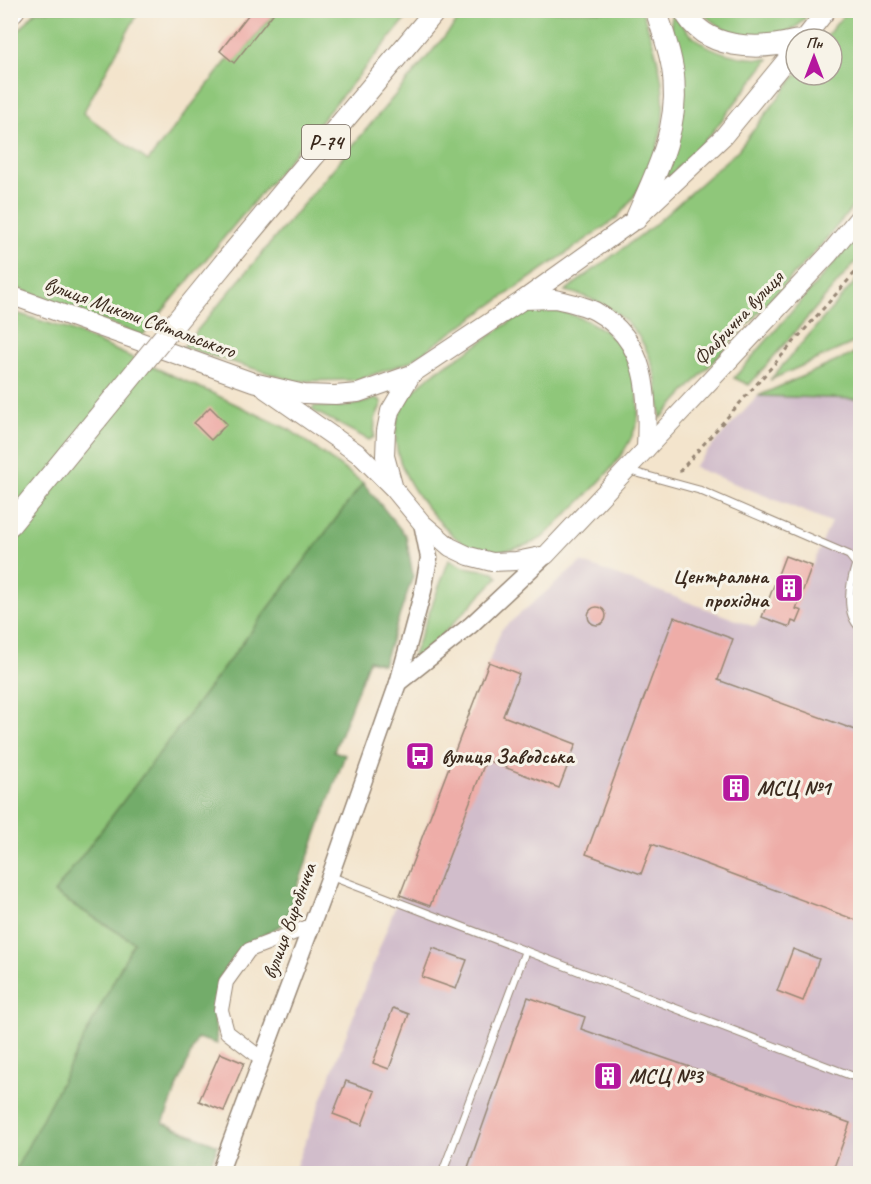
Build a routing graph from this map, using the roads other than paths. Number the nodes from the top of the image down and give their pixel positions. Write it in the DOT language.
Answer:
graph roads {
  1 [pos="16,10"];
  2 [pos="656,10"];
  3 [pos="684,10"];
  4 [pos="827,10"];
  5 [pos="429,14"];
  6 [pos="10,17"];
  7 [pos="814,27"];
  8 [pos="784,43"];
  9 [pos="784,63"];
  10 [pos="861,216"];
  11 [pos="636,219"];
  12 [pos="10,294"];
  13 [pos="523,300"];
  14 [pos="412,374"];
  15 [pos="253,382"];
  16 [pos="646,449"];
  17 [pos="627,470"];
  18 [pos="394,489"];
  19 [pos="422,523"];
  20 [pos="10,525"];
  21 [pos="546,555"];
  22 [pos="861,628"];
  23 [pos="398,683"];
  24 [pos="330,876"];
  25 [pos="311,926"];
  26 [pos="525,952"];
  27 [pos="262,1059"];
  28 [pos="861,1079"];
  29 [pos="219,1173"];
  30 [pos="442,1173"];
  1 -- 6 [label="main road"];
  2 -- 11 [label="main road"];
  3 -- 8 [label="main road"];
  4 -- 7 [label="main road"];
  5 -- 20 [label="main road, Р-74, bridge"];
  9 -- 11 [label="main road"];
  10 -- 16 [label="main road, Фабрична вулиця"];
  11 -- 13 [label="main road"];
  12 -- 15 [label="main road, вулиця Миколи Світальського"];
  13 -- 14 [label="main road"];
  13 -- 16 [label="main road"];
  14 -- 15 [label="main road"];
  14 -- 18 [label="main road"];
  15 -- 18 [label="main road"];
  16 -- 17 [label="main road, Фабрична вулиця"];
  17 -- 21 [label="main road, Фабрична вулиця"];
  17 -- 22 [label="lane"];
  18 -- 19 [label="main road"];
  19 -- 21 [label="main road"];
  19 -- 23 [label="street, вулиця Виробнича"];
  21 -- 23 [label="street"];
  23 -- 24 [label="street, вулиця Виробнича"];
  24 -- 25 [label="street, вулиця Виробнича"];
  24 -- 26 [label="lane"];
  25 -- 27 [label="street, вулиця Виробнича"];
  25 -- 27 [label="street"];
  26 -- 28 [label="lane"];
  26 -- 30 [label="lane"];
  27 -- 29 [label="street, вулиця Виробнича"];
}
